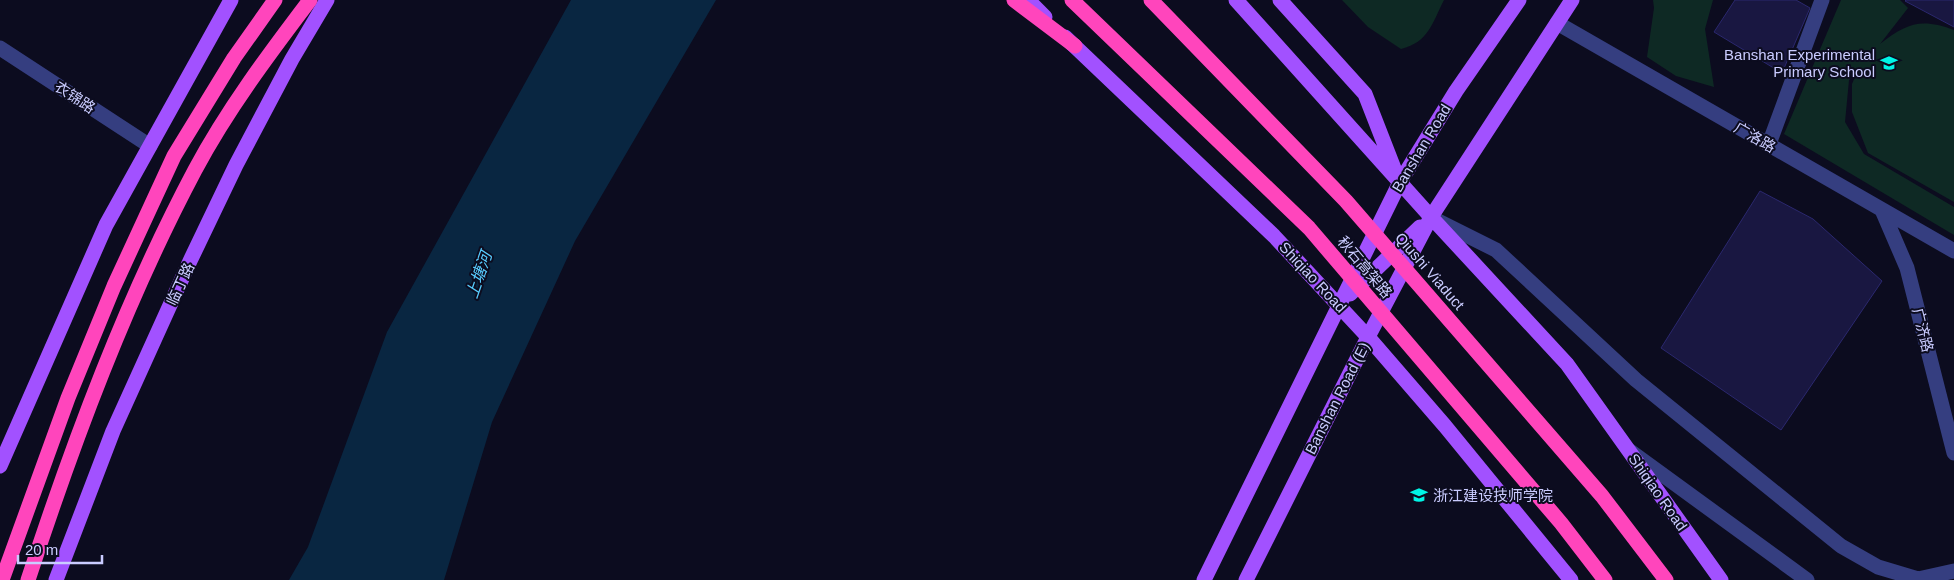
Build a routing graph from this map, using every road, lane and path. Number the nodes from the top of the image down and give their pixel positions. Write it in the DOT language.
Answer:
graph roads {
  1 [pos="231,0"];
  2 [pos="275,0"];
  3 [pos="310,0"];
  4 [pos="327,0"];
  5 [pos="1014,0"];
  6 [pos="1028,0"];
  7 [pos="1072,0"];
  8 [pos="1151,0"];
  9 [pos="1236,0"];
  10 [pos="1280,0"];
  11 [pos="1518,0"];
  12 [pos="1572,0"];
  13 [pos="1822,0"];
  14 [pos="1557,23"];
  15 [pos="1075,46"];
  16 [pos="0,48"];
  17 [pos="1769,144"];
  18 [pos="150,146"];
  19 [pos="1400,182"];
  20 [pos="1882,210"];
  21 [pos="1430,217"];
  22 [pos="1954,251"];
  23 [pos="1338,305"];
  24 [pos="1368,337"];
  25 [pos="1627,449"];
  26 [pos="1954,453"];
  27 [pos="0,466"];
  28 [pos="1712,567"];
  29 [pos="1954,571"];
  30 [pos="2,580"];
  31 [pos="28,580"];
  32 [pos="56,580"];
  33 [pos="1204,580"];
  34 [pos="1246,580"];
  35 [pos="1571,580"];
  36 [pos="1605,580"];
  37 [pos="1666,580"];
  38 [pos="1721,580"];
  39 [pos="1727,580"];
  40 [pos="1807,580"];
  1 -- 18 [label="main road"];
  2 -- 30 [label="highway"];
  3 -- 31 [label="highway"];
  4 -- 32 [label="main road, 临丁路"];
  5 -- 15 [label="highway"];
  6 -- 15 [label="main road, Shiqiao Road"];
  7 -- 36 [label="highway, 秋石高架路, bridge"];
  8 -- 37 [label="highway, Qiushi Viaduct, bridge"];
  9 -- 19 [label="main road, Shiqiao Road"];
  10 -- 19 [label="main road"];
  11 -- 19 [label="main road, Banshan Road"];
  12 -- 14 [label="main road"];
  13 -- 17 [label="street"];
  14 -- 17 [label="street, 广洛路"];
  14 -- 21 [label="main road"];
  15 -- 23 [label="main road, Shiqiao Road"];
  16 -- 18 [label="street, 衣锦路"];
  17 -- 20 [label="street, 广洛路"];
  18 -- 27 [label="main road"];
  19 -- 21 [label="main road, Shiqiao Road"];
  19 -- 23 [label="main road, Banshan Road"];
  20 -- 22 [label="street, 广洛路"];
  20 -- 26 [label="street, 广济路"];
  21 -- 23 [label="main road"];
  21 -- 24 [label="main road, Banshan Road (E)"];
  21 -- 25 [label="main road, Shiqiao Road"];
  21 -- 29 [label="street"];
  23 -- 24 [label="main road, Shiqiao Road"];
  23 -- 33 [label="main road"];
  24 -- 34 [label="main road, Banshan Road (E)"];
  24 -- 35 [label="main road, Shiqiao Road"];
  25 -- 28 [label="main road, Shiqiao Road"];
  25 -- 40 [label="street"];
  28 -- 38 [label="main road, Shiqiao Road"];
  28 -- 39 [label="street"];
}
